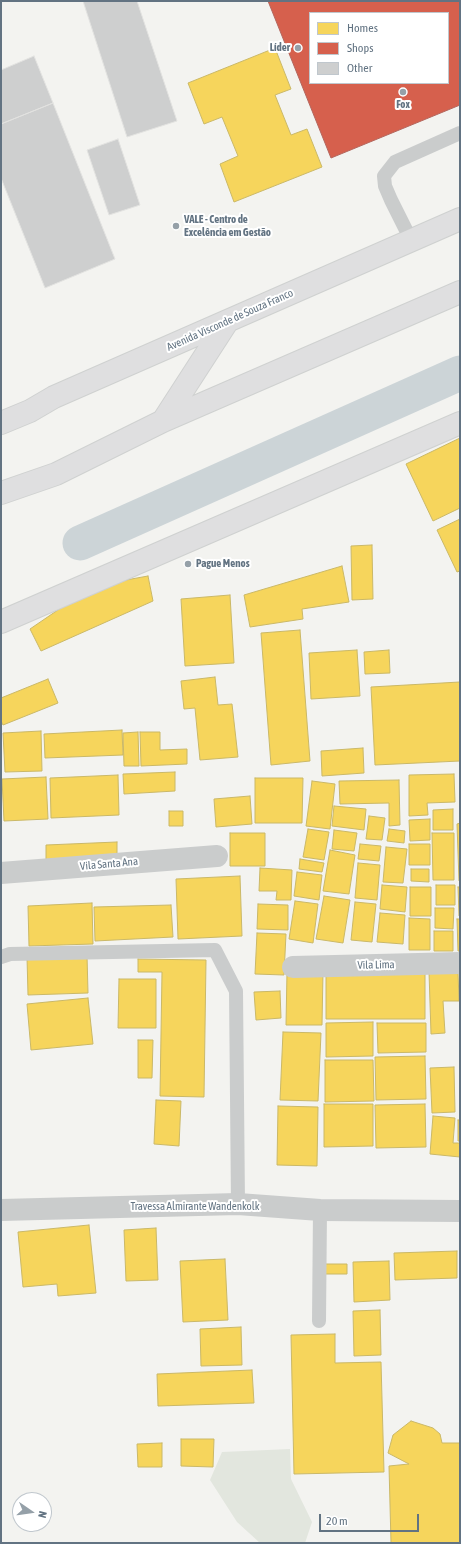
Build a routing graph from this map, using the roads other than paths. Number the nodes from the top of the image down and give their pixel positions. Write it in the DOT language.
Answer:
graph roads {
  1 [pos="460,133"];
  2 [pos="460,219"];
  3 [pos="411,240"];
  4 [pos="460,292"];
  5 [pos="228,322"];
  6 [pos="163,421"];
  7 [pos="1,423"];
  8 [pos="460,423"];
  9 [pos="1,493"];
  10 [pos="1,622"];
  11 [pos="217,856"];
  12 [pos="1,873"];
  13 [pos="1,957"];
  14 [pos="460,963"];
  15 [pos="292,967"];
  16 [pos="238,1204"];
  17 [pos="1,1210"];
  18 [pos="320,1210"];
  19 [pos="460,1211"];
  20 [pos="319,1321"];
  1 -- 3 [label="lane"];
  2 -- 3 [label="main road, Avenida Visconde de Souza Franco"];
  3 -- 5 [label="main road, Avenida Visconde de Souza Franco"];
  4 -- 6 [label="main road"];
  5 -- 6 [label="main road"];
  5 -- 7 [label="main road, Avenida Visconde de Souza Franco"];
  6 -- 9 [label="main road"];
  8 -- 10 [label="main road"];
  11 -- 12 [label="street, Vila Santa Ana"];
  13 -- 16 [label="lane"];
  14 -- 15 [label="street, Vila Lima"];
  16 -- 17 [label="street, Travessa Almirante Wandenkolk"];
  16 -- 18 [label="street, Travessa Almirante Wandenkolk"];
  18 -- 19 [label="street, Travessa Almirante Wandenkolk"];
  18 -- 20 [label="lane"];
}
